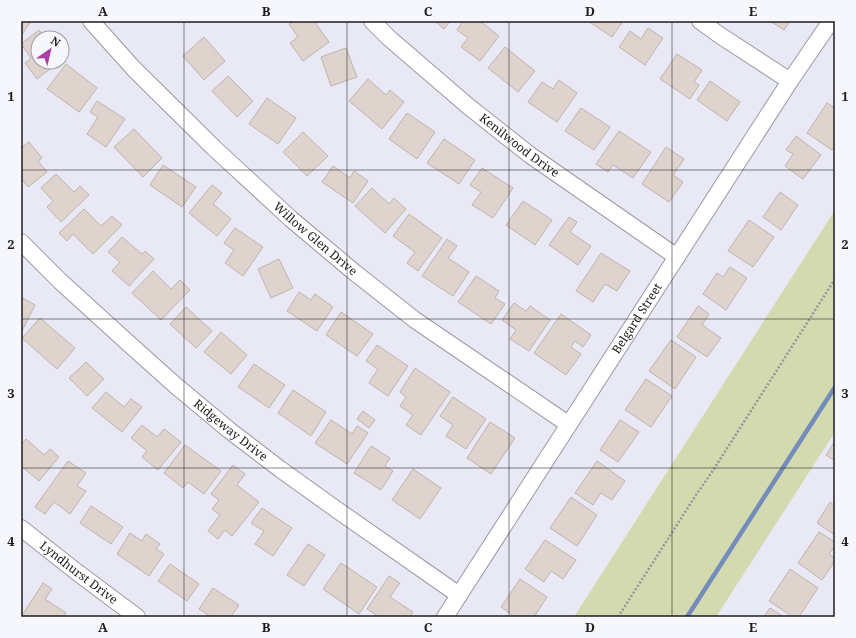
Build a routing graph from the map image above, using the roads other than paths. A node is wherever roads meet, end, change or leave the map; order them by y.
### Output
1 (90, 21) edge
2 (372, 21) edge
3 (700, 21) edge
4 (831, 21) edge
5 (790, 81) junction
6 (21, 242) edge
7 (677, 257) junction
8 (568, 424) junction
9 (21, 528) edge
10 (459, 595) junction
11 (138, 617) edge
12 (445, 617) edge

1 - 8 street, Willow Glen Drive
2 - 7 street, Kenilwood Drive
3 - 5 street
4 - 5 street, Belgard Street
5 - 7 street, Belgard Street
6 - 10 street, Ridgeway Drive
7 - 8 street, Belgard Street
8 - 10 street, Belgard Street
9 - 11 street, Lyndhurst Drive
10 - 12 street, Belgard Street

